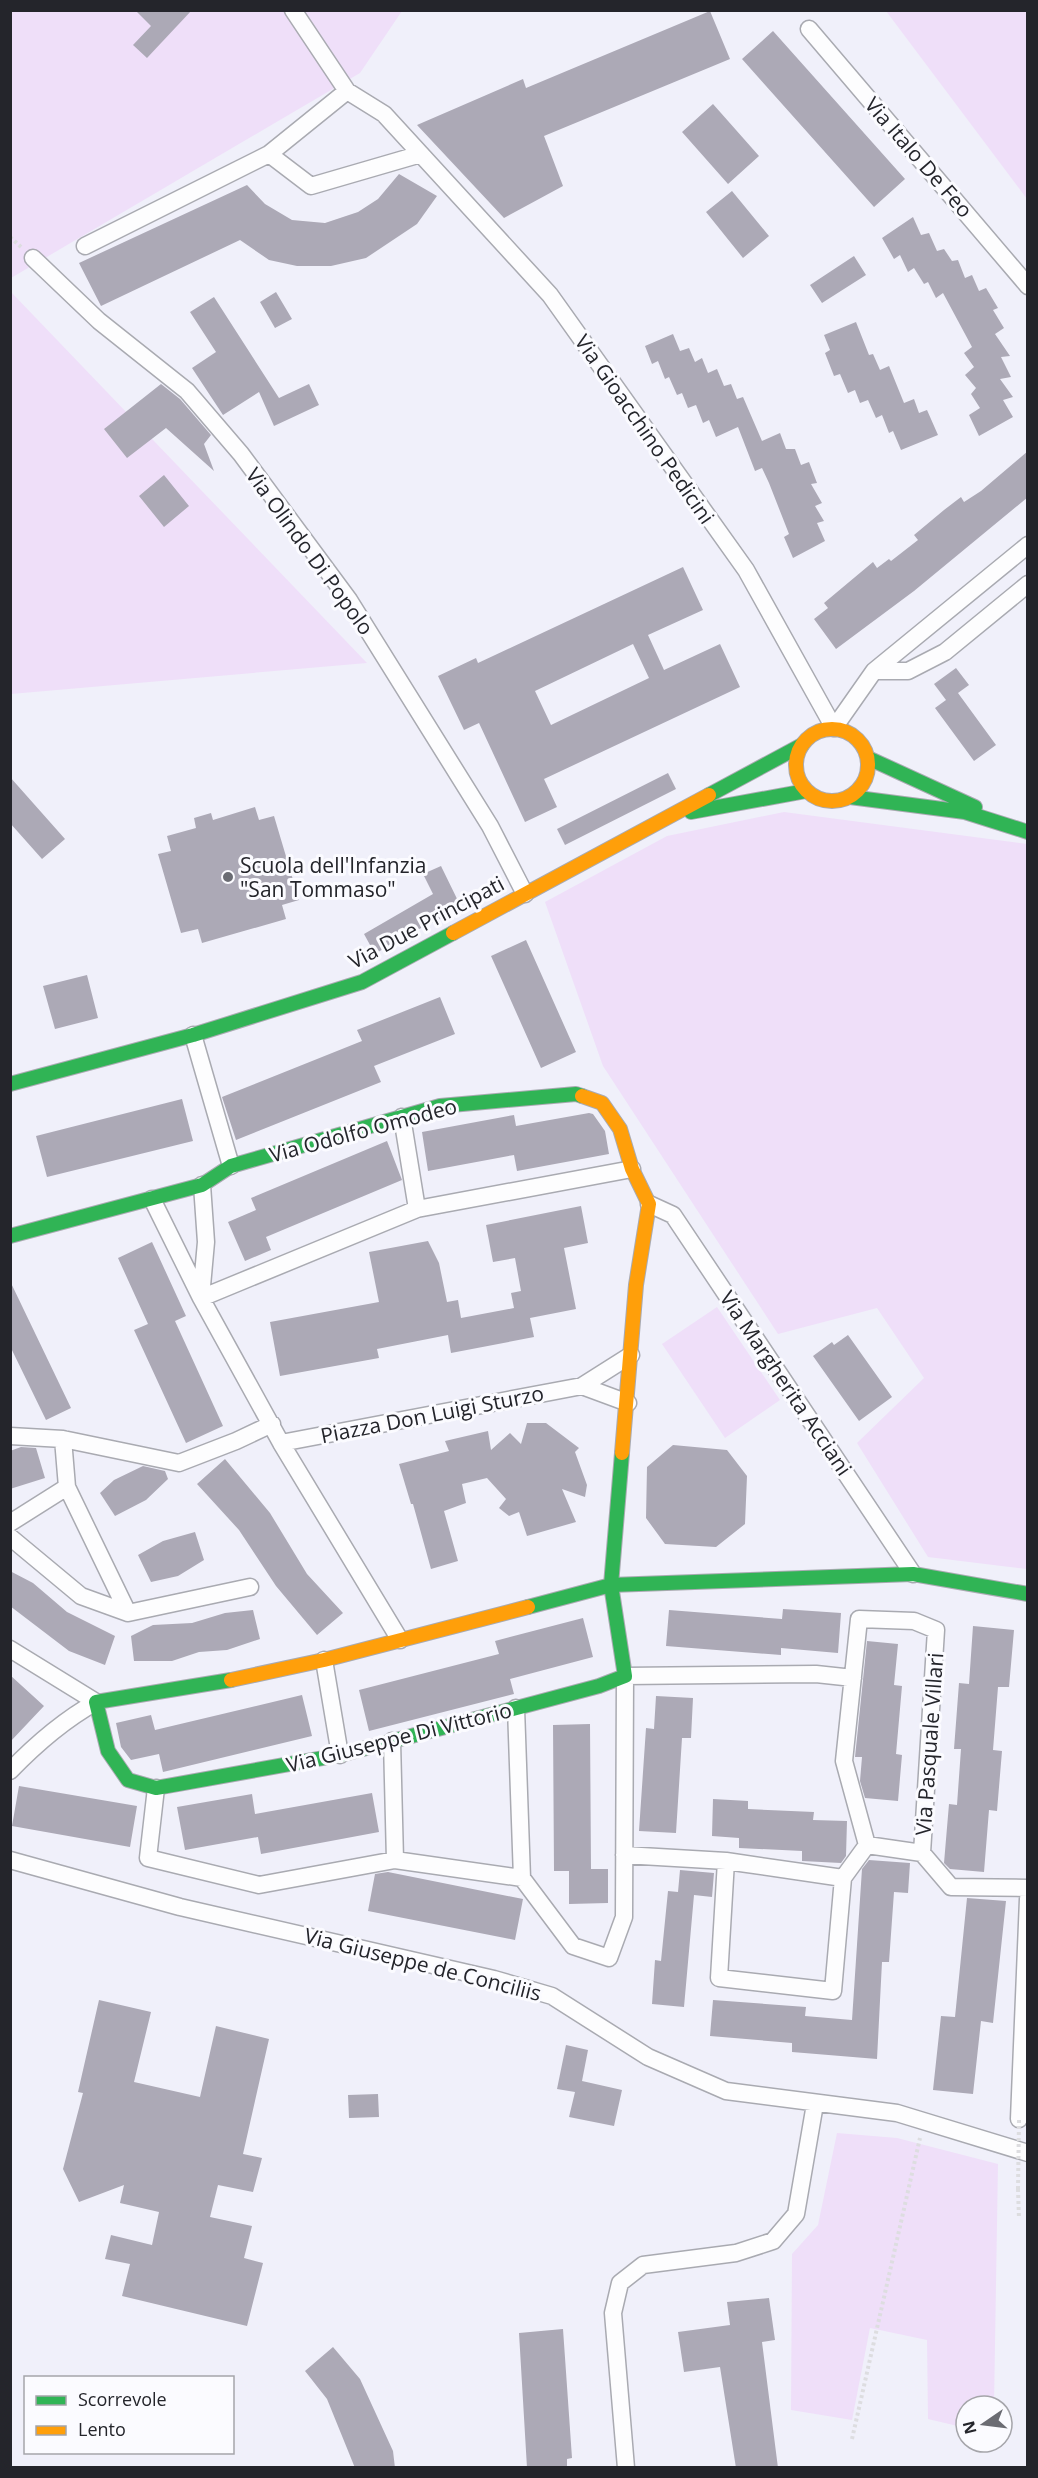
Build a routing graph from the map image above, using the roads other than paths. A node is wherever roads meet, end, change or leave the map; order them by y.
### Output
1 (294, 10) edge
2 (809, 29) dead end
3 (347, 91) junction
4 (269, 154) junction
5 (421, 154) junction
6 (85, 246) dead end
7 (33, 258) dead end
8 (1028, 286) edge
9 (1028, 545) edge
10 (1028, 584) edge
11 (874, 671) junction
12 (834, 728) junction
13 (802, 745) junction
14 (868, 758) junction
15 (806, 791) junction
16 (850, 797) junction
17 (668, 816) junction
18 (1006, 822) junction
19 (1028, 832) edge
20 (525, 894) junction
21 (193, 1035) junction
22 (10, 1084) edge
23 (402, 1117) junction
24 (231, 1166) junction
25 (632, 1169) junction
26 (202, 1185) junction
27 (152, 1199) junction
28 (650, 1204) junction
29 (417, 1209) junction
30 (10, 1236) edge
31 (201, 1298) junction
32 (631, 1355) junction
33 (582, 1386) junction
34 (628, 1403) junction
35 (272, 1424) junction
36 (10, 1436) edge
37 (63, 1439) junction
38 (281, 1443) junction
39 (67, 1486) junction
40 (10, 1523) edge
41 (10, 1537) edge
42 (914, 1574) junction
43 (611, 1585) junction
44 (250, 1587) dead end
45 (1028, 1594) edge
46 (128, 1612) junction
47 (400, 1640) junction
48 (10, 1649) edge
49 (324, 1660) junction
50 (625, 1676) junction
51 (853, 1678) junction
52 (96, 1702) junction
53 (516, 1708) junction
54 (392, 1741) junction
55 (340, 1755) junction
56 (10, 1771) edge
57 (156, 1788) junction
58 (867, 1845) junction
59 (922, 1853) junction
60 (624, 1855) junction
61 (10, 1860) edge
62 (395, 1860) junction
63 (726, 1861) junction
64 (522, 1878) junction
65 (843, 1878) junction
66 (1028, 1888) edge
67 (1028, 1899) edge
68 (1025, 2039) edge
69 (814, 2104) junction
70 (1019, 2118) road end
71 (1028, 2154) edge
72 (626, 2468) edge

1 - 3 street, Via Gioacchino Pedicini
2 - 8 street, Via Italo De Feo
3 - 4 street
3 - 5 street, Via Gioacchino Pedicini
4 - 5 street
4 - 6 street
5 - 12 street, Via Gioacchino Pedicini
7 - 20 street, Via Olindo Di Popolo
9 - 11 street
10 - 11 street
11 - 12 street
12 - 13 street
12 - 14 street
13 - 15 street
13 - 17 street, Via Due Principati
14 - 16 street
14 - 18 street
15 - 16 street
15 - 17 street
16 - 18 street
17 - 20 street, Via Due Principati
18 - 19 street
20 - 21 street, Via Due Principati
21 - 22 street, Via Due Principati
21 - 24 street
23 - 24 street, Via Odolfo Omodeo
23 - 25 street, Via Odolfo Omodeo
23 - 29 street
24 - 26 street, Via Odolfo Omodeo
25 - 28 street
25 - 29 street
26 - 27 street, Via Odolfo Omodeo
26 - 31 street
27 - 30 street, Via Odolfo Omodeo
27 - 31 street
28 - 32 street
28 - 42 street, Via Margherita Acciani
29 - 31 street
31 - 35 street
32 - 33 street, Piazza Don Luigi Sturzo
32 - 34 street
33 - 34 street
33 - 38 street, Piazza Don Luigi Sturzo
34 - 43 street
35 - 37 street
35 - 38 street
36 - 37 street
37 - 39 street
38 - 47 street
39 - 40 street
39 - 46 street
41 - 46 street
42 - 43 street
42 - 45 street
43 - 47 street
43 - 50 street
44 - 46 street
47 - 49 street
48 - 52 street
49 - 52 street
49 - 55 street
50 - 51 street
50 - 53 street, Via Giuseppe Di Vittorio
50 - 60 street
51 - 58 street
51 - 59 street, Via Pasquale Villari
52 - 56 street
52 - 57 street, Via Giuseppe Di Vittorio
53 - 54 street, Via Giuseppe Di Vittorio
53 - 64 street
54 - 55 street, Via Giuseppe Di Vittorio
54 - 62 street
55 - 57 street, Via Giuseppe Di Vittorio
57 - 62 street
58 - 59 street, Via Pasquale Villari
58 - 65 street
59 - 66 street, Via Pasquale Villari
60 - 63 street
60 - 64 street
61 - 69 street, Via Giuseppe de Conciliis
62 - 64 street
63 - 65 street
63 - 65 street
67 - 68 street
68 - 70 street
69 - 71 street, Via Giuseppe de Conciliis
69 - 72 street

